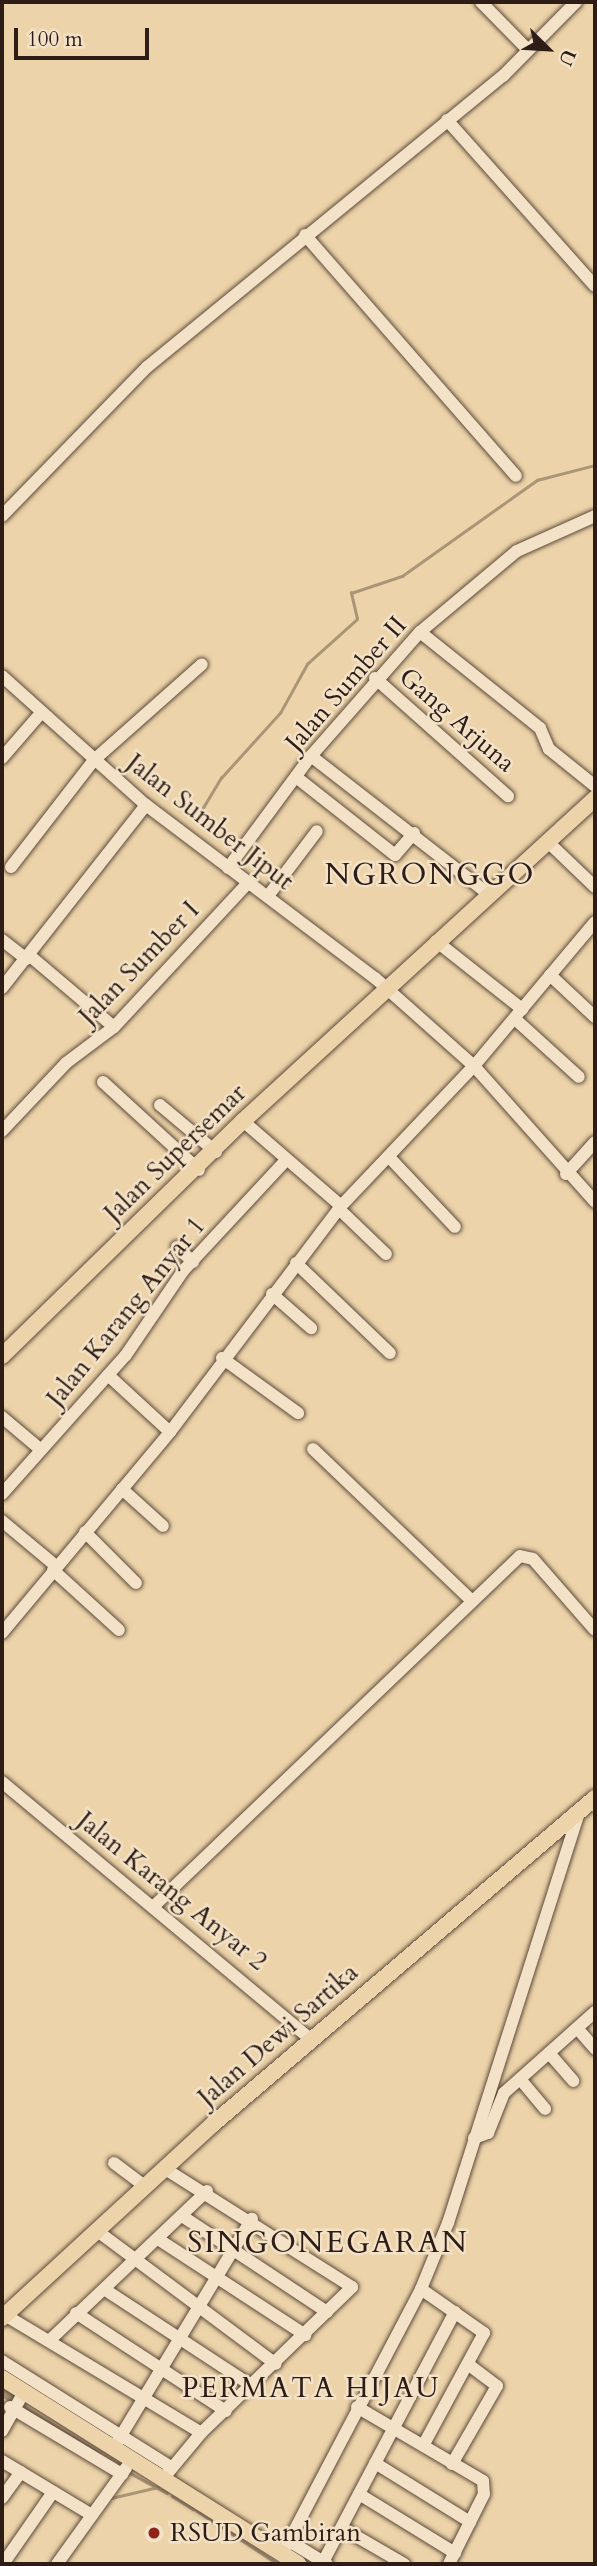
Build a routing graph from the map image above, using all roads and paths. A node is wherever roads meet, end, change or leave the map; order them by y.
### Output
1 (481, 2) edge
2 (576, 2) edge
3 (528, 50) junction
4 (447, 120) junction
5 (305, 235) junction
6 (595, 286) edge
7 (516, 476) dead end
8 (2, 516) edge
9 (595, 516) edge
10 (420, 632) junction
11 (202, 664) dead end
12 (2, 676) edge
13 (375, 678) junction
14 (41, 713) junction
15 (312, 756) junction
16 (2, 758) edge
17 (94, 760) junction
18 (296, 777) junction
19 (595, 786) edge
20 (509, 796) dead end
21 (595, 798) edge
22 (146, 805) junction
23 (317, 831) dead end
24 (414, 833) junction
25 (547, 841) junction
26 (11, 867) dead end
27 (228, 868) junction
28 (248, 883) junction
29 (595, 887) edge
30 (488, 894) junction
31 (268, 896) junction
32 (595, 922) edge
33 (2, 940) edge
34 (436, 941) junction
35 (27, 957) junction
36 (550, 975) junction
37 (2, 988) edge
38 (387, 989) junction
39 (518, 1014) junction
40 (595, 1017) edge
41 (114, 1027) junction
42 (474, 1066) junction
43 (579, 1077) dead end
44 (103, 1082) dead end
45 (160, 1105) dead end
46 (243, 1121) junction
47 (2, 1131) edge
48 (595, 1142) edge
49 (216, 1152) junction
50 (389, 1157) junction
51 (286, 1160) junction
52 (199, 1170) junction
53 (566, 1174) junction
54 (595, 1202) edge
55 (340, 1207) junction
56 (455, 1227) dead end
57 (177, 1247) dead end
58 (386, 1254) dead end
59 (193, 1262) junction
60 (296, 1263) junction
61 (272, 1294) junction
62 (311, 1328) dead end
63 (390, 1353) dead end
64 (2, 1355) edge
65 (222, 1358) junction
66 (108, 1375) junction
67 (298, 1413) dead end
68 (2, 1417) edge
69 (170, 1432) junction
70 (313, 1449) dead end
71 (41, 1450) junction
72 (122, 1489) junction
73 (2, 1494) edge
74 (2, 1521) edge
75 (163, 1526) dead end
76 (85, 1532) junction
77 (55, 1568) junction
78 (136, 1583) dead end
79 (472, 1601) junction
80 (120, 1630) dead end
81 (595, 1630) edge
82 (2, 1633) edge
83 (2, 1782) edge
84 (595, 1798) edge
85 (578, 1816) junction
86 (154, 1906) junction
87 (595, 2012) edge
88 (577, 2028) junction
89 (310, 2039) junction
90 (595, 2049) edge
91 (549, 2053) junction
92 (520, 2079) junction
93 (573, 2081) dead end
94 (545, 2109) dead end
95 (474, 2138) junction
96 (114, 2164) dead end
97 (164, 2168) junction
98 (144, 2186) junction
99 (207, 2192) junction
100 (182, 2216) junction
101 (252, 2219) junction
102 (96, 2230) junction
103 (158, 2239) junction
104 (236, 2248) junction
105 (133, 2263) junction
106 (218, 2277) junction
107 (421, 2288) junction
108 (104, 2289) junction
109 (199, 2308) junction
110 (327, 2312) junction
111 (455, 2312) junction
112 (76, 2313) junction
113 (4, 2316) edge
114 (304, 2335) junction
115 (181, 2336) junction
116 (51, 2339) junction
117 (2, 2361) edge
118 (276, 2364) junction
119 (468, 2364) junction
120 (162, 2366) junction
121 (2, 2378) edge
122 (252, 2386) junction
123 (142, 2396) junction
124 (16, 2403) junction
125 (357, 2407) junction
126 (68, 2412) junction
127 (226, 2412) junction
128 (2, 2419) edge
129 (393, 2428) junction
130 (2, 2431) edge
131 (201, 2433) junction
132 (112, 2439) junction
133 (423, 2446) junction
134 (2, 2461) edge
135 (375, 2463) junction
136 (452, 2464) junction
137 (127, 2467) junction
138 (20, 2472) junction
139 (167, 2473) junction
140 (53, 2492) junction
141 (359, 2494) junction
142 (2, 2498) edge
143 (92, 2515) junction
144 (470, 2522) junction
145 (342, 2528) junction
146 (286, 2547) junction
147 (452, 2559) edge
148 (3, 2564) edge
149 (57, 2564) edge
150 (299, 2564) edge
151 (324, 2564) edge
152 (404, 2564) edge

1 - 3 street
2 - 3 street
3 - 4 street
4 - 5 street
4 - 6 street
5 - 7 street
5 - 8 street
9 - 10 street, Jalan Sumber II
10 - 13 street, Jalan Sumber II
10 - 19 street
11 - 17 street
12 - 14 street, Jalan Sumber Jiput
13 - 15 street, Jalan Sumber II
13 - 20 street, Gang Arjuna
14 - 16 street
14 - 17 street, Jalan Sumber Jiput
15 - 18 street, Jalan Sumber II
15 - 24 street
17 - 22 street, Jalan Sumber Jiput
17 - 26 street
18 - 24 street
18 - 27 street, Jalan Sumber II
21 - 25 main road, Jalan Supersemar
22 - 27 street, Jalan Sumber Jiput
22 - 35 street
23 - 31 street
24 - 30 street
25 - 29 street
25 - 30 main road, Jalan Supersemar
27 - 28 street, Jalan Sumber Jiput
28 - 31 street, Jalan Sumber Jiput
28 - 41 street, Jalan Sumber I
30 - 34 main road, Jalan Supersemar
31 - 38 street, Jalan Sumber Jiput
32 - 36 street
33 - 35 street
34 - 38 main road, Jalan Supersemar
34 - 39 street
35 - 37 street
35 - 41 street
36 - 39 street
36 - 40 street
38 - 42 street, Jalan Sumber Jiput
38 - 46 main road, Jalan Supersemar
39 - 42 street
39 - 43 street
41 - 47 street, Jalan Sumber I
42 - 50 street
42 - 53 street, Jalan Sumber Jiput
44 - 52 street
45 - 49 street
46 - 49 main road, Jalan Supersemar
46 - 51 street
48 - 53 street
49 - 52 main road, Jalan Supersemar
50 - 55 street
50 - 56 street
51 - 55 street
51 - 59 street, Jalan Karang Anyar 1
52 - 64 main road, Jalan Supersemar
53 - 54 street, Jalan Sumber Jiput
55 - 58 street
55 - 60 street
57 - 59 street
59 - 66 street, Jalan Karang Anyar 1
60 - 61 street
60 - 63 street
61 - 62 street
61 - 65 street
65 - 67 street
65 - 69 street
66 - 69 street
66 - 71 street, Jalan Karang Anyar 1
68 - 71 street
69 - 72 street
70 - 79 street
71 - 73 street, Jalan Karang Anyar 1
72 - 75 street
72 - 76 street
74 - 77 street
76 - 77 street
76 - 78 street
77 - 80 street
77 - 82 street
79 - 81 street
79 - 86 street
83 - 86 street, Jalan Karang Anyar 2
84 - 85 main road, Jalan Dewi Sartika
85 - 89 main road, Jalan Dewi Sartika
85 - 95 street
86 - 89 street, Jalan Karang Anyar 2
87 - 88 street
88 - 90 street
88 - 91 street
89 - 97 main road, Jalan Dewi Sartika
91 - 92 street
91 - 93 street
92 - 94 street
92 - 95 street
95 - 107 street
96 - 98 street
97 - 98 main road, Jalan Dewi Sartika
97 - 99 street
98 - 102 main road, Jalan Dewi Sartika
99 - 100 street
99 - 101 street
100 - 103 street
100 - 104 street
101 - 104 street
101 - 110 street
102 - 105 street
102 - 113 main road, Jalan Dewi Sartika
103 - 105 street
103 - 106 street
104 - 106 street
104 - 110 street
105 - 108 street
105 - 109 street
106 - 109 street
106 - 114 street
107 - 111 street
107 - 125 street
108 - 112 street
108 - 115 street
109 - 115 street
109 - 118 street
110 - 114 street
111 - 119 street
111 - 129 street
112 - 116 street
112 - 120 street
113 - 116 street
114 - 118 street
115 - 120 street
115 - 122 street
116 - 123 street
117 - 126 street
118 - 122 street
119 - 133 street
119 - 136 street
120 - 123 street
120 - 127 street
121 - 124 main road
122 - 127 street
123 - 131 street
123 - 132 street
124 - 126 main road
124 - 128 street
124 - 130 street
124 - 137 street
125 - 129 street
125 - 146 street
126 - 132 main road
127 - 131 street
129 - 133 street
129 - 135 street
131 - 139 street
132 - 137 main road
132 - 139 street
133 - 136 street
134 - 138 street
135 - 141 street
135 - 144 street
136 - 144 street
137 - 139 main road
137 - 143 street
138 - 140 street
138 - 142 street
139 - 146 main road
140 - 143 street
140 - 148 street
141 - 145 street
141 - 147 street
143 - 149 street
144 - 147 street
145 - 151 street
145 - 152 street
146 - 150 main road
146 - 151 street

